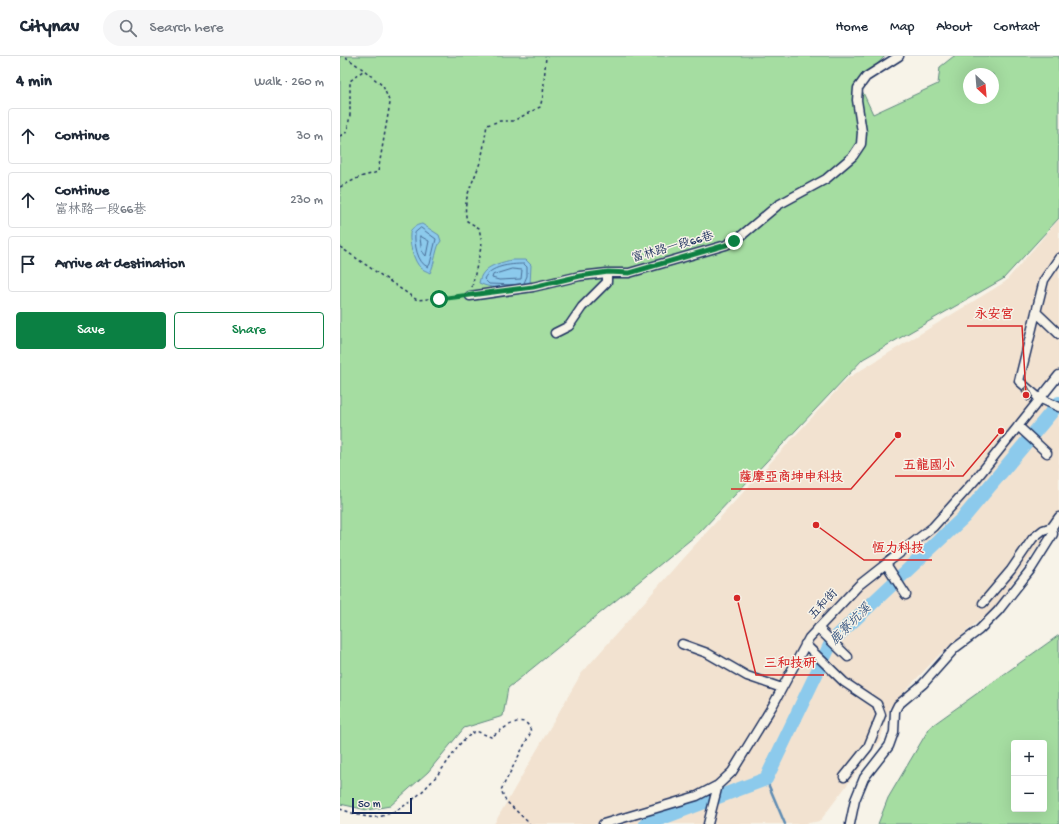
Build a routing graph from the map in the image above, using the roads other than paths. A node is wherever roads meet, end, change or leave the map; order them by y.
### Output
1 (899, 56) edge
2 (1059, 258) edge
3 (608, 272) junction
4 (470, 296) road end
5 (1036, 312) junction
6 (555, 333) dead end
7 (1059, 334) edge
8 (1059, 375) edge
9 (1039, 398) junction
10 (1059, 407) edge
11 (1018, 426) junction
12 (1047, 453) dead end
13 (1059, 517) edge
14 (1052, 527) junction
15 (886, 564) junction
16 (906, 595) dead end
17 (983, 602) dead end
18 (818, 628) junction
19 (682, 644) dead end
20 (806, 644) junction
21 (848, 657) dead end
22 (782, 688) junction
23 (844, 777) dead end
24 (718, 785) junction
25 (603, 824) edge
26 (708, 824) edge
27 (850, 824) edge

1 - 3 street, 富林路一段66巷
2 - 5 street
3 - 4 street, 富林路一段66巷
3 - 6 street
5 - 7 street
5 - 9 street
8 - 9 street, 五和街
9 - 10 street
9 - 11 street, 五和街
11 - 12 street
11 - 15 street, 五和街
13 - 14 street
14 - 17 street
14 - 27 street
15 - 16 street
15 - 18 street, 五和街
18 - 20 street, 五和街
18 - 21 street
19 - 22 street
20 - 22 street, 五和街
20 - 23 street
22 - 24 street, 五和街
24 - 25 street, 五和街
24 - 26 street

